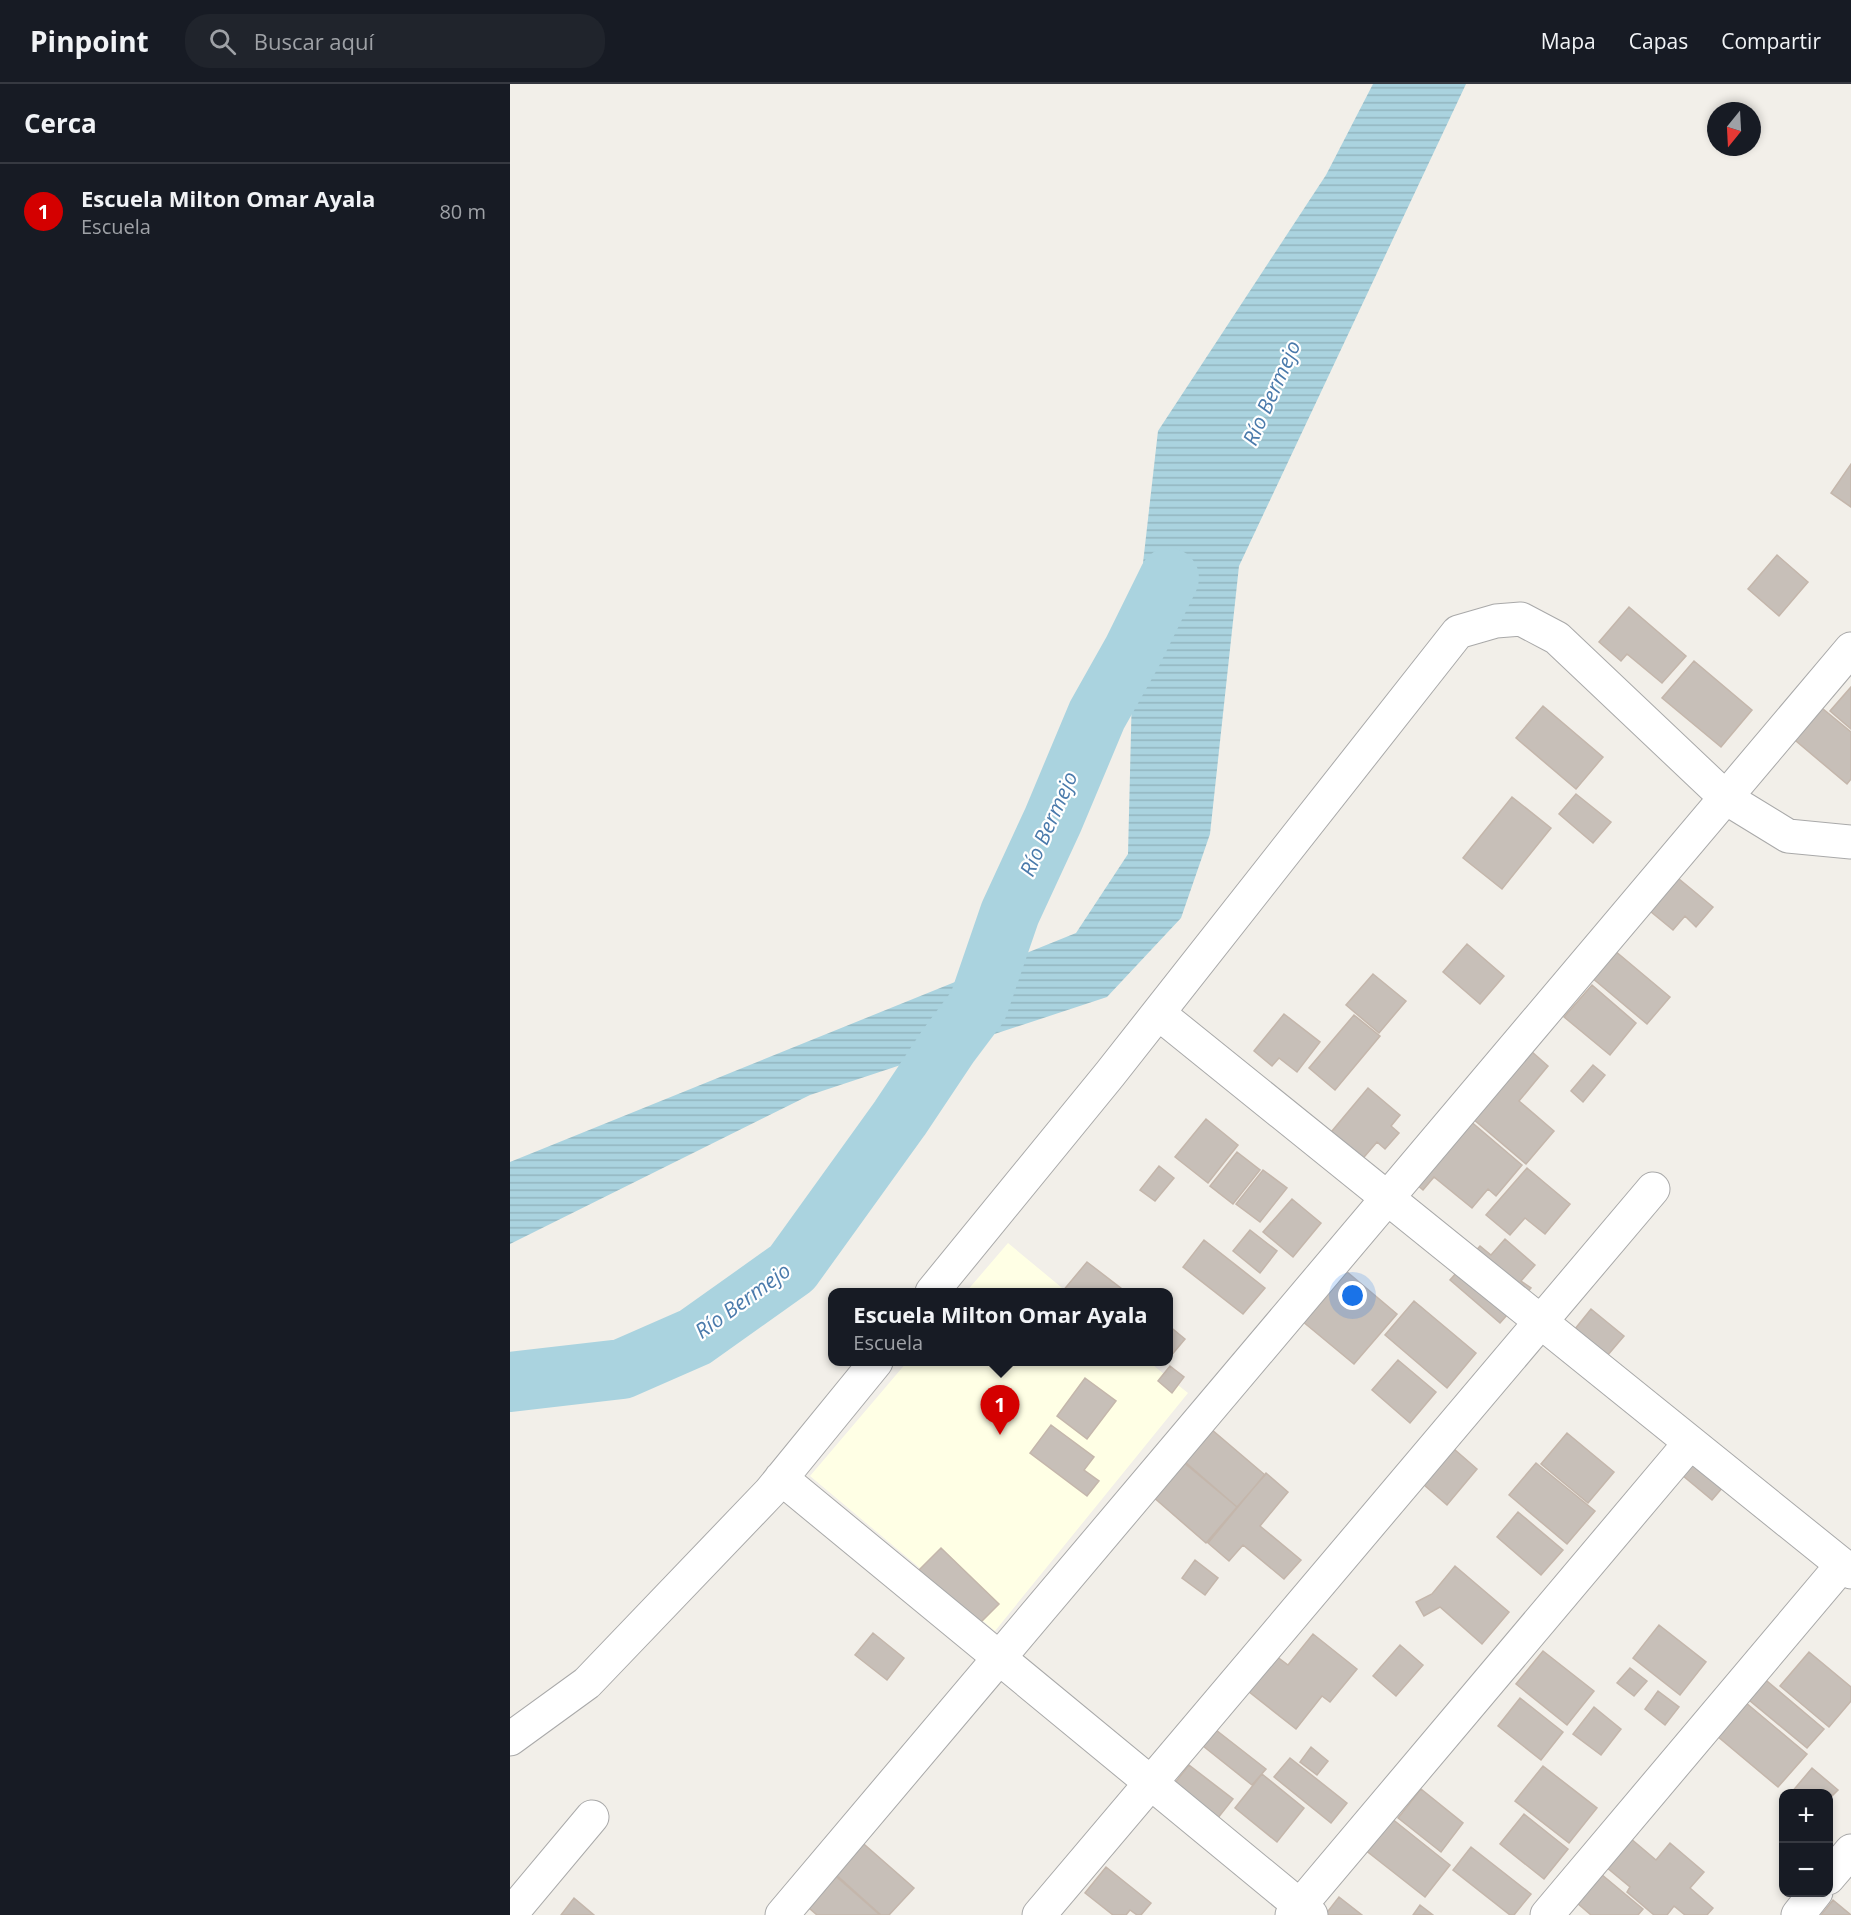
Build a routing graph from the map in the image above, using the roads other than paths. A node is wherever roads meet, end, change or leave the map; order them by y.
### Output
1 (1851, 649) edge
2 (1726, 798) junction
3 (1851, 842) edge
4 (1158, 1013) junction
5 (1653, 1189) dead end
6 (936, 1288) edge
7 (873, 1366) edge
8 (1690, 1443) junction
9 (781, 1478) junction
10 (1846, 1568) edge
11 (999, 1658) junction
12 (510, 1739) edge
13 (1151, 1783) junction
14 (592, 1817) dead end
15 (1851, 1851) edge
16 (1833, 1872) edge
17 (1813, 1897) edge
18 (1301, 1912) edge
19 (510, 1915) edge
20 (782, 1915) edge
21 (1040, 1915) edge
22 (1547, 1915) edge
23 (1798, 1915) edge

1 - 2 street
2 - 3 street
2 - 4 street
2 - 11 street
4 - 6 street
4 - 8 street
5 - 13 street
7 - 9 street
8 - 10 street
8 - 18 street
9 - 11 street
9 - 12 street
10 - 22 street
11 - 13 street
11 - 20 street
13 - 18 street
13 - 21 street
14 - 19 street
15 - 16 street
17 - 23 street

